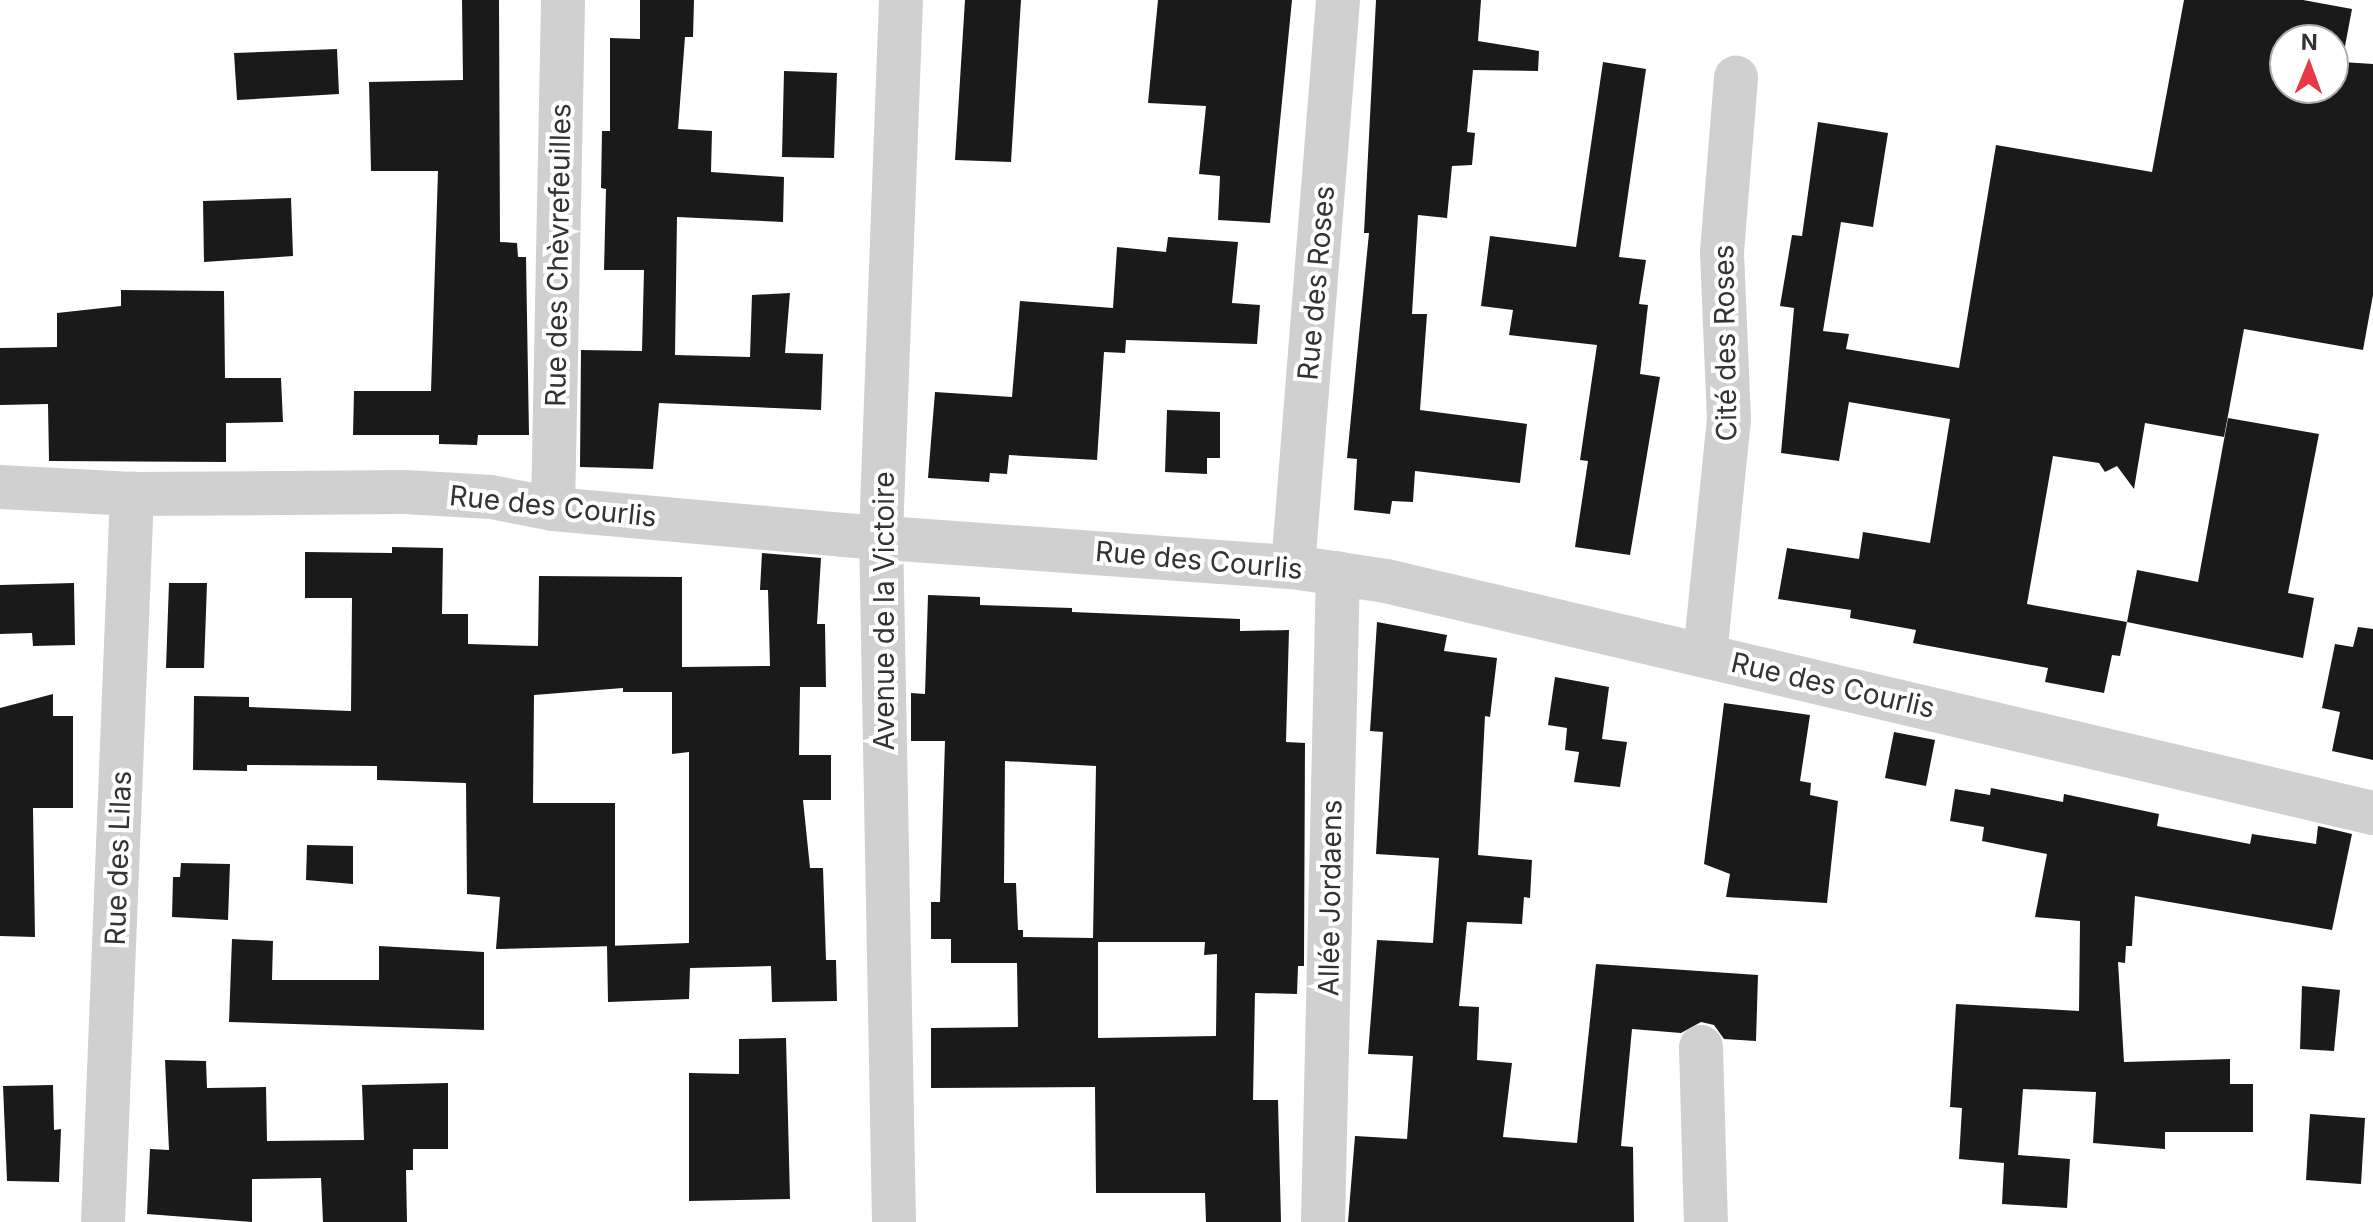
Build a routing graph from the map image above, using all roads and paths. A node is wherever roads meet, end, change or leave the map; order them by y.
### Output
1 (563, 0) edge
2 (901, 0) edge
3 (1338, 0) edge
4 (1736, 78) dead end
5 (0, 487) edge
6 (132, 494) junction
7 (553, 509) junction
8 (881, 535) junction
9 (1293, 567) junction
10 (1338, 573) junction
11 (1705, 655) junction
12 (2373, 813) edge
13 (1701, 1047) dead end
14 (103, 1222) edge
15 (894, 1222) edge
16 (1323, 1222) edge
17 (1706, 1222) edge

1 - 7 street, Rue des Chèvrefeuilles
2 - 8 street, Avenue de la Victoire
3 - 9 street, Rue des Roses
4 - 11 street, Cité des Roses
5 - 6 street, Rue des Courlis
6 - 7 street, Rue des Courlis
6 - 14 street, Rue des Lilas
7 - 8 street, Rue des Courlis
8 - 9 street, Rue des Courlis
8 - 15 street, Avenue de la Victoire
9 - 10 street, Rue des Courlis
10 - 11 street, Rue des Courlis
10 - 16 street, Allée Jordaens
11 - 12 street, Rue des Courlis
13 - 17 street

